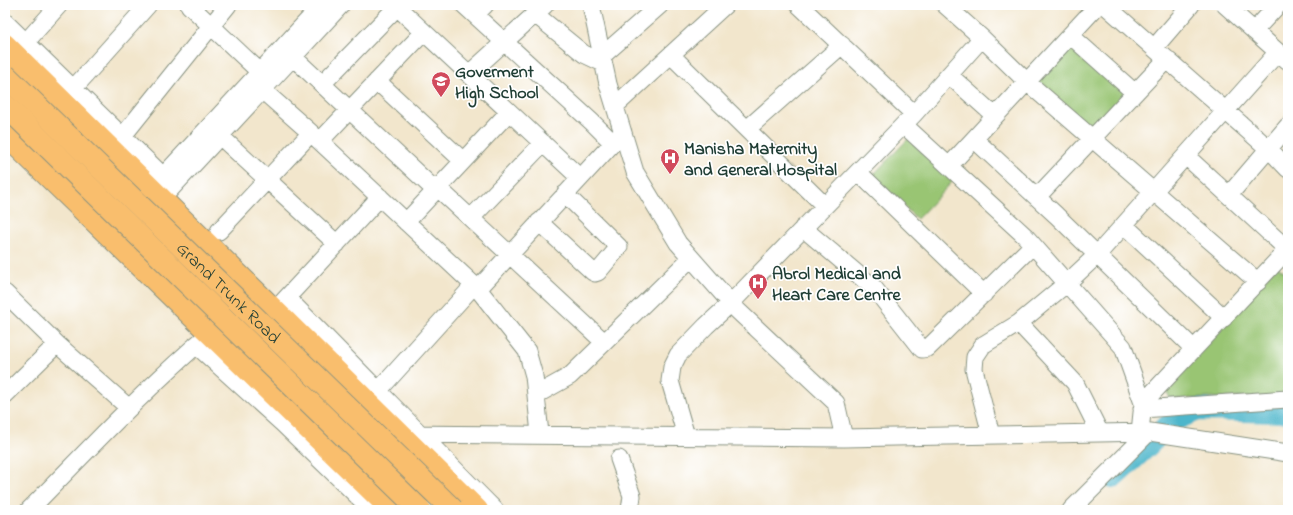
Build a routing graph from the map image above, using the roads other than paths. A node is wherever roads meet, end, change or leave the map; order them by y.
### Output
1 (59, 5) edge
2 (148, 5) edge
3 (189, 5) edge
4 (228, 5) edge
5 (322, 5) edge
6 (341, 5) edge
7 (591, 5) edge
8 (660, 5) edge
9 (725, 5) edge
10 (799, 5) edge
11 (945, 5) edge
12 (1098, 5) edge
13 (1105, 5) edge
14 (1191, 5) edge
15 (1225, 5) edge
16 (1278, 5) edge
17 (396, 6) edge
18 (475, 8) edge
19 (540, 10) edge
20 (5, 22) edge
21 (212, 27) junction
22 (1254, 31) junction
23 (424, 32) junction
24 (1070, 35) junction
25 (982, 38) junction
26 (504, 42) junction
27 (15, 43) edge
28 (842, 45) junction
29 (1154, 48) junction
30 (671, 55) junction
31 (293, 57) junction
32 (1285, 57) edge
33 (602, 59) junction
34 (1166, 59) junction
35 (469, 74) junction
36 (5, 75) edge
37 (948, 75) junction
38 (258, 81) junction
39 (377, 81) junction
40 (1027, 82) junction
41 (322, 84) junction
42 (73, 89) junction
43 (1134, 93) junction
44 (5, 105) edge
45 (615, 106) junction
46 (349, 110) junction
47 (1226, 111) junction
48 (509, 112) junction
49 (995, 116) junction
50 (909, 119) junction
51 (1288, 126) edge
52 (747, 129) junction
53 (5, 134) edge
54 (220, 136) junction
55 (122, 137) junction
56 (315, 137) junction
57 (618, 137) junction
58 (1092, 138) junction
59 (974, 139) junction
60 (543, 143) junction
61 (1269, 149) junction
62 (1186, 156) junction
63 (463, 161) junction
64 (949, 166) junction
65 (1288, 169) edge
66 (858, 172) junction
67 (580, 178) junction
68 (267, 180) junction
69 (159, 188) junction
70 (437, 189) junction
71 (1154, 192) junction
72 (565, 194) junction
73 (1229, 195) junction
74 (1037, 197) junction
75 (380, 198) junction
76 (825, 206) junction
77 (471, 218) junction
78 (406, 222) junction
79 (539, 222) junction
80 (1124, 225) junction
81 (803, 228) junction
82 (219, 231) dead end
83 (113, 240) junction
84 (337, 244) junction
85 (1033, 245) junction
86 (1288, 250) edge
87 (509, 254) junction
88 (1097, 255) junction
89 (691, 258) junction
90 (1258, 282) junction
91 (1066, 284) junction
92 (476, 287) junction
93 (5, 293) edge
94 (984, 294) junction
95 (731, 303) junction
96 (281, 304) junction
97 (1224, 318) junction
98 (1018, 323) junction
99 (202, 339) junction
100 (604, 342) junction
101 (57, 344) junction
102 (1194, 349) junction
103 (379, 390) junction
104 (5, 395) edge
105 (536, 395) junction
106 (1288, 399) edge
107 (1143, 406) junction
108 (129, 408) junction
109 (1146, 432) junction
110 (1100, 433) junction
111 (540, 434) junction
112 (991, 434) junction
113 (411, 435) junction
114 (686, 436) junction
115 (844, 438) junction
116 (1288, 453) edge
117 (619, 459) dead end
118 (355, 475) junction
119 (375, 507) edge
120 (29, 510) edge
121 (420, 510) edge
122 (453, 510) edge
123 (477, 510) edge
124 (495, 510) edge
125 (630, 510) edge
126 (1071, 510) edge

1 - 27 street
2 - 42 street
3 - 21 street
4 - 21 street
5 - 38 street
6 - 31 street
7 - 33 street
8 - 33 street
9 - 30 street
10 - 28 street
11 - 25 street
12 - 24 street
13 - 29 street
14 - 29 street
15 - 22 street
16 - 22 street
17 - 23 street
17 - 41 street
18 - 26 street
19 - 26 street
19 - 33 street
20 - 27 street
21 - 38 street
21 - 55 street
22 - 32 street
23 - 35 street
23 - 39 street
24 - 40 street
24 - 43 street
25 - 37 street
25 - 40 street
26 - 35 street
26 - 57 street
27 - 42 street
27 - 69 highway
28 - 50 street
28 - 52 street
29 - 34 street
30 - 45 street
30 - 52 street
31 - 38 street
31 - 41 street
32 - 47 street
33 - 45 street
34 - 43 street
34 - 47 street
35 - 48 street
36 - 122 highway, Grand Trunk Road, bridge
37 - 49 street
37 - 50 street
38 - 54 street
38 - 56 street
38 - 69 street
39 - 46 street
39 - 63 street
40 - 49 street
40 - 58 street
41 - 46 street
42 - 55 street
43 - 58 street
44 - 121 highway, Grand Trunk Road, bridge
45 - 57 street
46 - 56 street
46 - 70 street
47 - 61 street
47 - 62 street
48 - 60 street
48 - 63 street
49 - 59 street
50 - 64 street
50 - 66 street
51 - 61 street
52 - 76 street
53 - 83 highway
54 - 68 street
54 - 69 street
55 - 69 street
56 - 68 street
56 - 75 street
57 - 67 street
57 - 89 street
58 - 71 street
58 - 74 street
59 - 64 street
59 - 74 street
60 - 67 street
60 - 77 street
61 - 65 street
61 - 73 street
62 - 71 street
62 - 73 street
63 - 70 street
64 - 85 street
66 - 76 street
66 - 94 street
67 - 72 street
68 - 82 street
68 - 84 street
69 - 83 street
69 - 96 highway
70 - 77 street
70 - 78 street
71 - 80 street
71 - 90 street
72 - 79 street
72 - 79 street
73 - 86 street
74 - 88 street
75 - 78 street
75 - 84 street
76 - 81 street
77 - 87 street
78 - 92 street
79 - 87 street
80 - 88 street
80 - 97 street
81 - 94 street
81 - 95 street
83 - 99 highway
84 - 96 street
85 - 91 street
85 - 94 street
86 - 90 street
87 - 92 street
87 - 100 street
88 - 91 street
88 - 102 street
89 - 95 street
89 - 100 street
90 - 97 street
91 - 98 street
91 - 107 street
92 - 103 street
92 - 105 street
93 - 101 street
95 - 114 street
95 - 115 street
96 - 103 street
96 - 113 highway
97 - 102 street
98 - 110 street
98 - 112 street
99 - 108 street
99 - 118 highway
99 - 119 street
100 - 105 street
101 - 104 street
101 - 108 street
102 - 107 street
103 - 113 street
105 - 111 street
106 - 107 street
107 - 109 street
108 - 120 street
109 - 110 street
109 - 116 street
109 - 126 street
110 - 112 street
111 - 113 street
111 - 114 street
112 - 115 street
113 - 118 street
113 - 123 highway
113 - 124 street
114 - 115 street
117 - 125 street
118 - 119 highway

